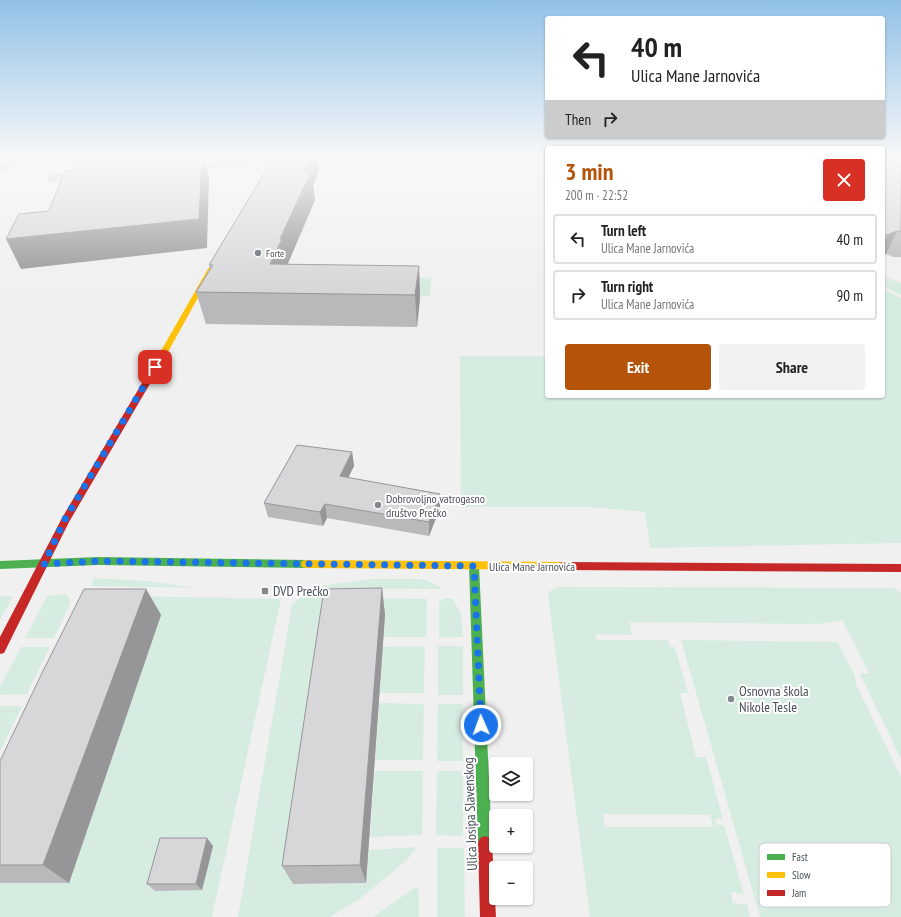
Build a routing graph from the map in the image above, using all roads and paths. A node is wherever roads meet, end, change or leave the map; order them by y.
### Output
1 (215, 261) edge
2 (0, 564) edge
3 (44, 564) junction
4 (474, 566) junction
5 (901, 568) edge
6 (0, 649) edge
7 (488, 917) edge

1 - 3 street
2 - 3 street, Ulica Mane Jarnovića
3 - 4 street, Ulica Mane Jarnovića
3 - 6 street
4 - 5 street, Ulica Mane Jarnovića
4 - 7 street, Ulica Josipa Slavenskog

